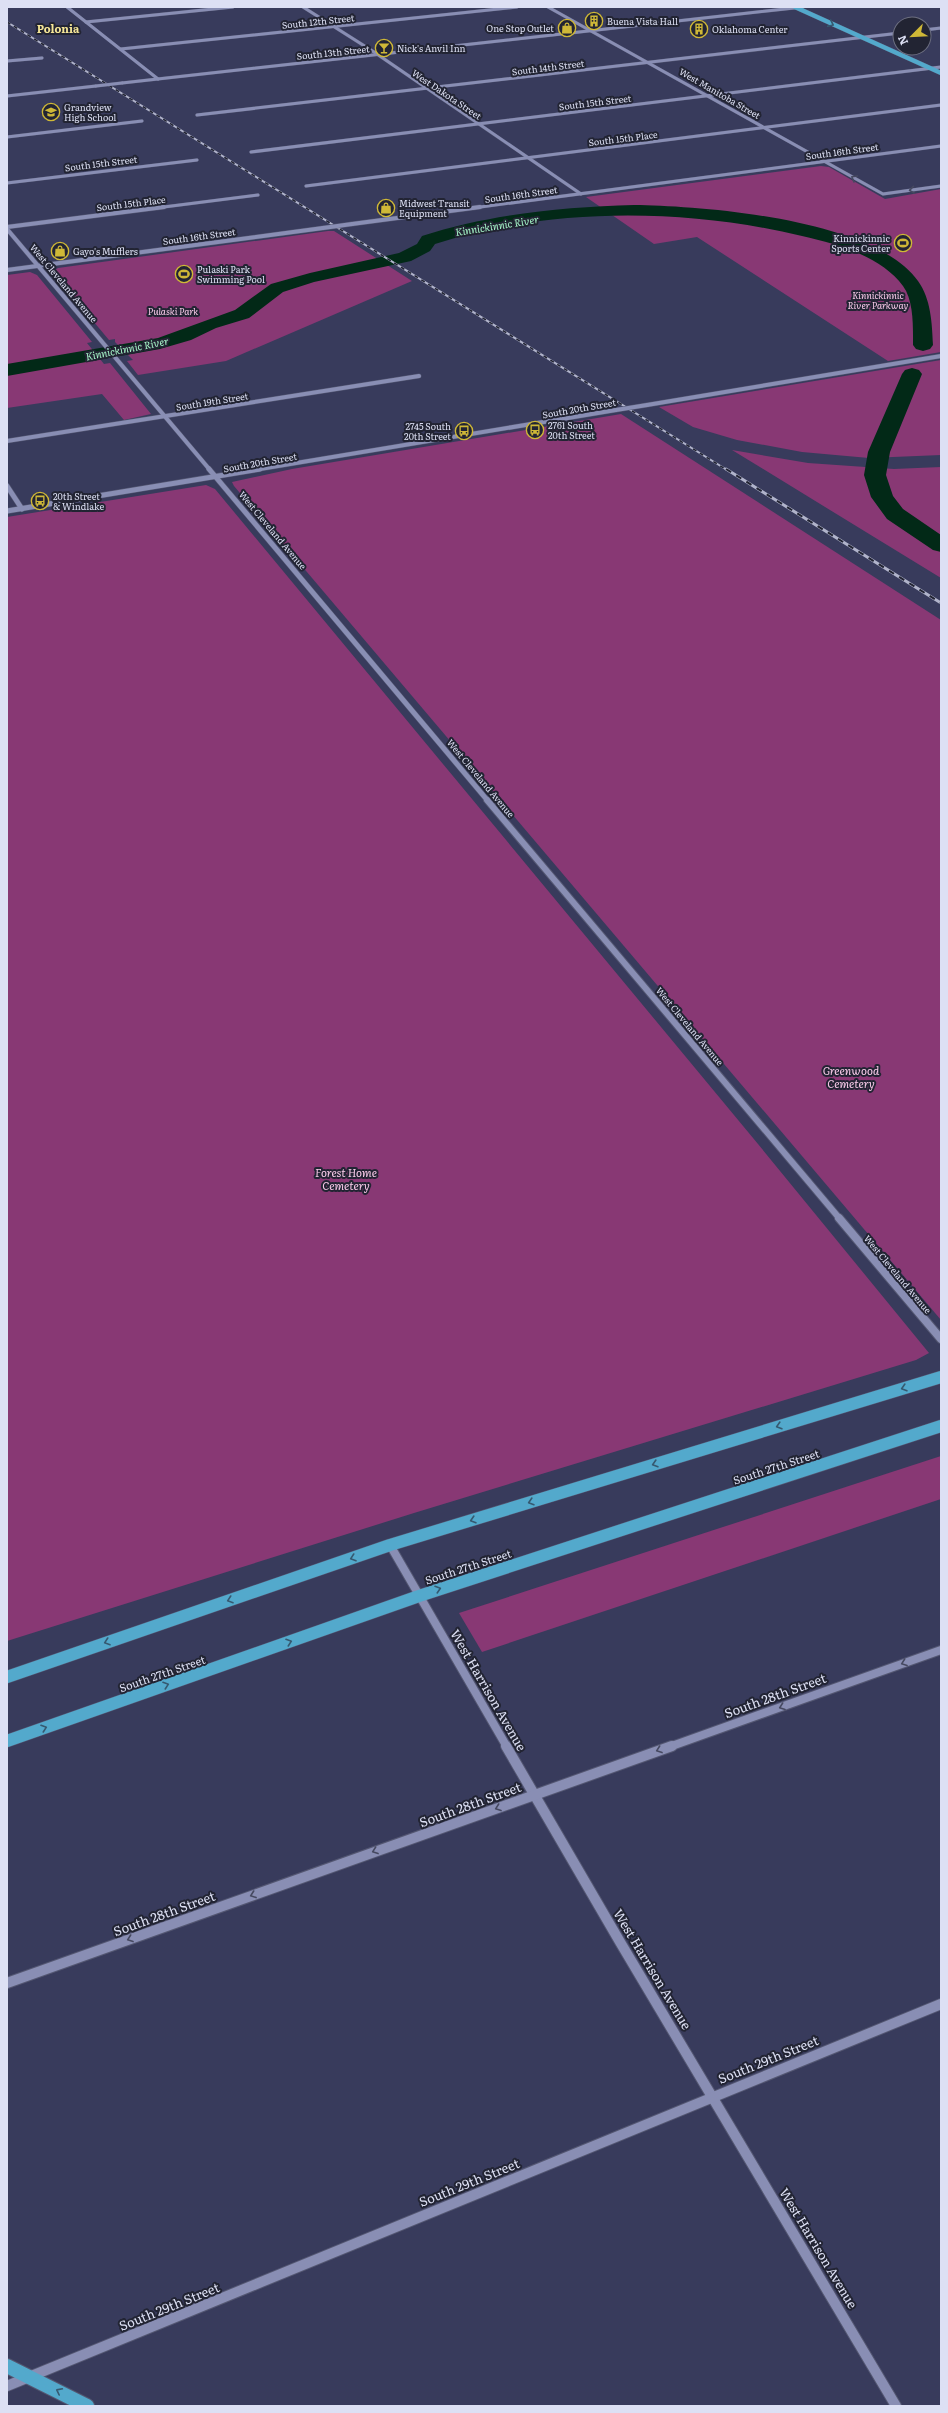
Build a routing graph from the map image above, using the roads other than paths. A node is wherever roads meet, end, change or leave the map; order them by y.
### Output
1 (67, 7) edge
2 (233, 7) edge
3 (303, 7) edge
4 (517, 7) edge
5 (548, 7) edge
6 (796, 7) edge
7 (803, 7) edge
8 (809, 7) edge
9 (86, 22) junction
10 (334, 26) junction
11 (592, 31) junction
12 (892, 34) edge
13 (865, 37) junction
14 (121, 49) junction
15 (377, 54) junction
16 (42, 58) dead end
17 (7, 61) edge
18 (649, 62) junction
19 (941, 67) edge
20 (931, 68) junction
21 (941, 73) edge
22 (158, 79) junction
23 (426, 88) junction
24 (7, 96) edge
25 (708, 96) junction
26 (941, 105) edge
27 (197, 115) dead end
28 (142, 121) dead end
29 (479, 124) junction
30 (766, 128) junction
31 (7, 137) edge
32 (941, 146) edge
33 (251, 152) dead end
34 (528, 158) junction
35 (198, 160) dead end
36 (825, 161) junction
37 (7, 183) edge
38 (306, 186) dead end
39 (941, 186) edge
40 (581, 194) junction
41 (258, 195) dead end
42 (7, 228) edge
43 (37, 266) junction
44 (7, 270) edge
45 (941, 356) edge
46 (419, 376) dead end
47 (165, 416) junction
48 (7, 441) edge
49 (216, 477) junction
50 (7, 486) edge
51 (22, 509) junction
52 (7, 511) edge
53 (941, 1339) edge
54 (941, 1377) edge
55 (941, 1426) edge
56 (390, 1545) junction
57 (418, 1596) junction
58 (941, 1650) edge
59 (7, 1677) edge
60 (7, 1741) edge
61 (534, 1795) junction
62 (7, 1983) edge
63 (941, 2004) edge
64 (714, 2096) junction
65 (7, 2366) edge
66 (30, 2377) junction
67 (7, 2386) edge
68 (87, 2406) edge
69 (896, 2406) edge

1 - 9 street
2 - 9 street
3 - 10 street, West Dakota Street
4 - 10 street, South 12th Street
5 - 11 street, West Manitoba Street
6 - 7 street, South 13th Street
6 - 11 street, South 13th Street
6 -> 13 main road
8 - 13 main road
9 - 14 street
10 - 14 street, South 12th Street
10 - 15 street, West Dakota Street
11 - 15 street, South 13th Street
11 - 18 street, West Manitoba Street
12 - 13 street, South 14th Street
13 - 18 street, South 14th Street
13 - 20 main road
14 - 22 street
15 - 22 street, South 13th Street
15 - 23 street, West Dakota Street
16 - 17 street
18 - 23 street, South 14th Street
18 - 25 street, West Manitoba Street
19 - 20 street, South 15th Street
20 - 21 main road
20 - 25 street, South 15th Street
22 - 24 street, South 13th Street, bridge
23 - 27 street, South 14th Street
23 - 29 street, West Dakota Street
25 - 29 street, South 15th Street
25 - 30 street, West Manitoba Street
26 - 30 street, South 15th Place
28 - 31 street
29 - 33 street, South 15th Street
29 - 34 street, West Dakota Street
30 - 34 street, South 15th Place
30 - 36 street, West Manitoba Street
32 - 36 street, South 16th Street
34 - 38 street, South 15th Place
34 - 40 street, West Dakota Street
35 - 37 street, South 15th Street
39 -> 36 street, West Manitoba Street
36 - 40 street, South 16th Street
40 - 43 street, South 16th Street, bridge
41 - 42 street, South 15th Place
42 - 43 street, West Cleveland Avenue
43 - 44 street, South 16th Street
43 - 47 street, West Cleveland Avenue
45 - 49 street, South 20th Street, bridge
46 - 47 street, South 19th Street
47 - 48 street, South 19th Street
47 - 49 street, West Cleveland Avenue
49 - 51 street, South 20th Street
49 - 53 street, West Cleveland Avenue
50 - 51 street
51 - 52 street, South 20th Street
54 -> 56 main road
57 -> 55 main road, South 27th Street
56 - 57 street, West Harrison Avenue
56 -> 59 main road
60 -> 57 main road, South 27th Street
57 - 61 street, West Harrison Avenue
58 -> 61 street, South 28th Street
61 -> 62 street, South 28th Street
61 - 64 street, West Harrison Avenue
63 - 64 street, South 29th Street
64 - 66 street, South 29th Street
64 - 69 street, West Harrison Avenue
65 - 66 main road
66 - 67 street, South 29th Street
68 -> 66 main road

